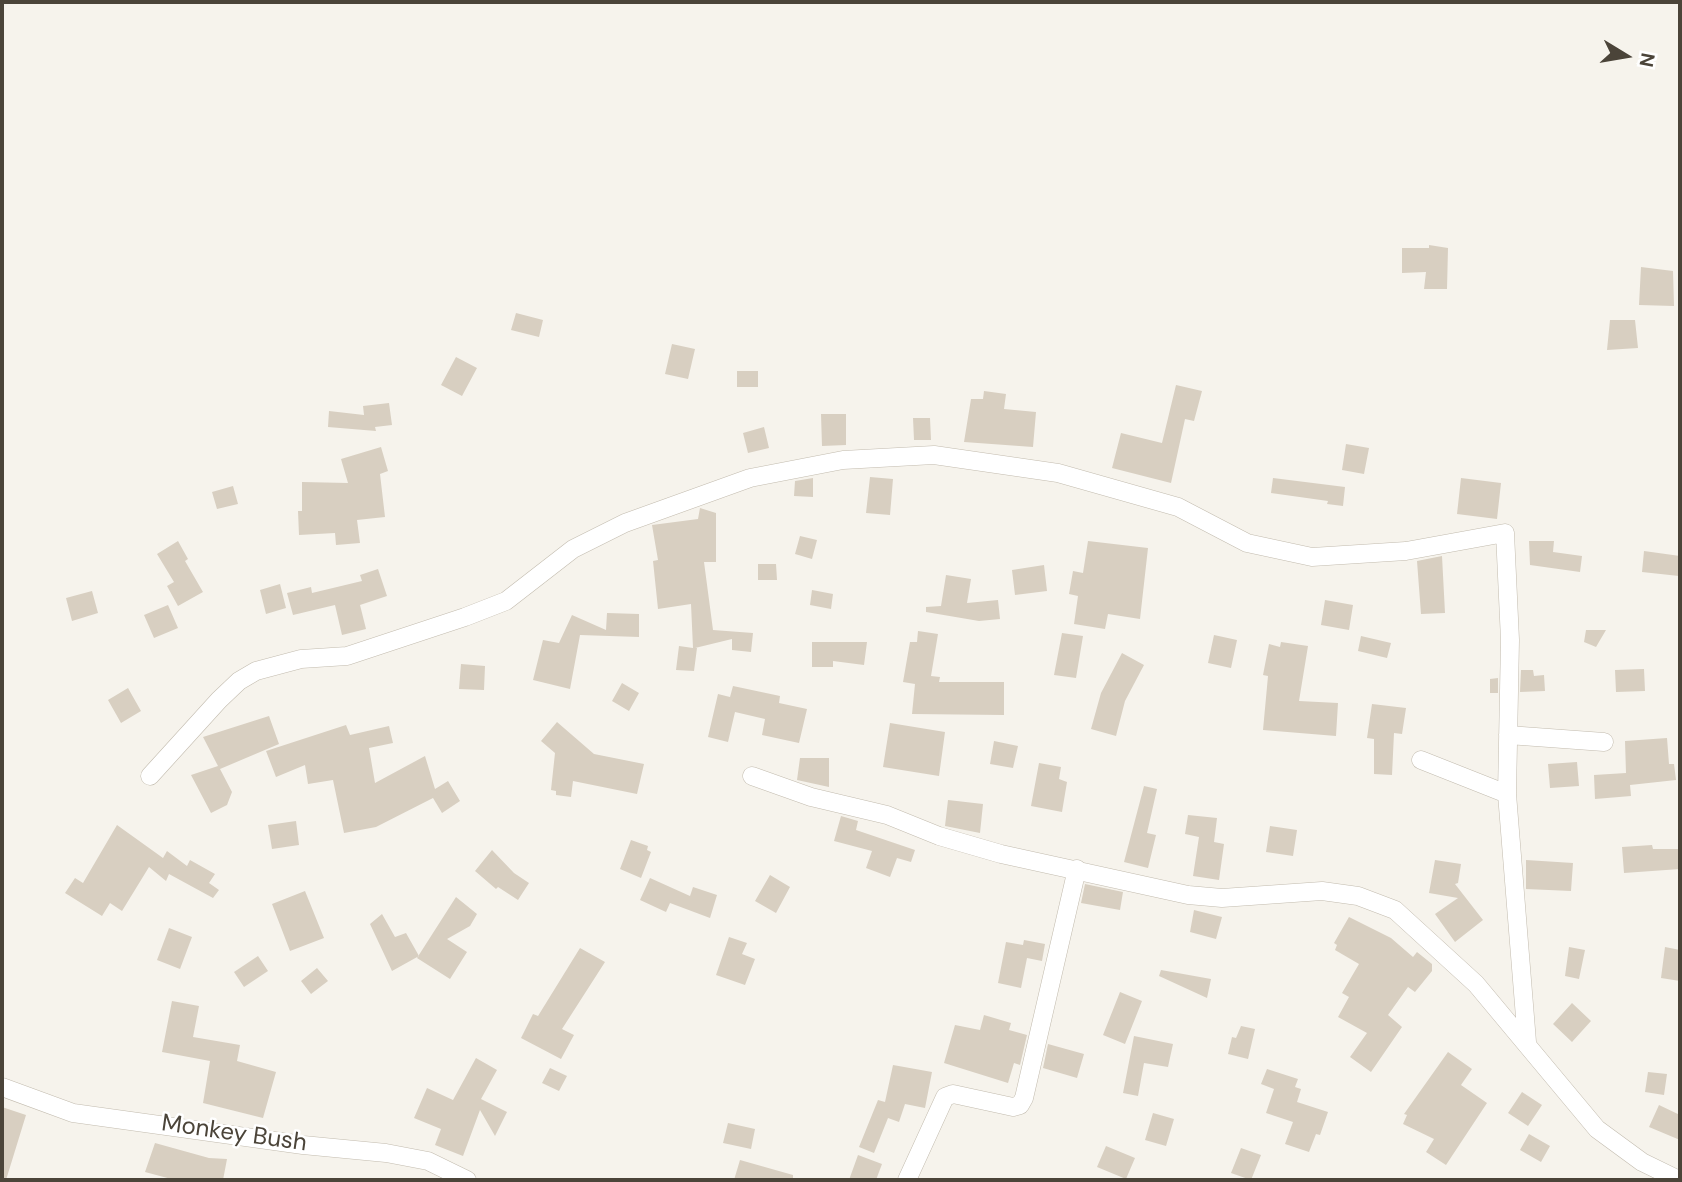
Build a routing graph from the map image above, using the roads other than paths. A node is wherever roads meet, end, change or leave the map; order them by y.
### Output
1 (1508, 735) junction
2 (1604, 742) dead end
3 (1421, 760) dead end
4 (150, 776) dead end
5 (752, 776) dead end
6 (1507, 794) junction
7 (1077, 869) junction
8 (1527, 1042) junction
9 (2, 1087) edge
10 (467, 1180) edge
11 (907, 1180) edge
12 (1679, 1180) edge

1 - 2 street
1 - 4 street
1 - 6 street
3 - 6 street
5 - 7 street
6 - 8 street
7 - 8 street
7 - 11 street
8 - 12 street
9 - 10 street, Monkey Bush

